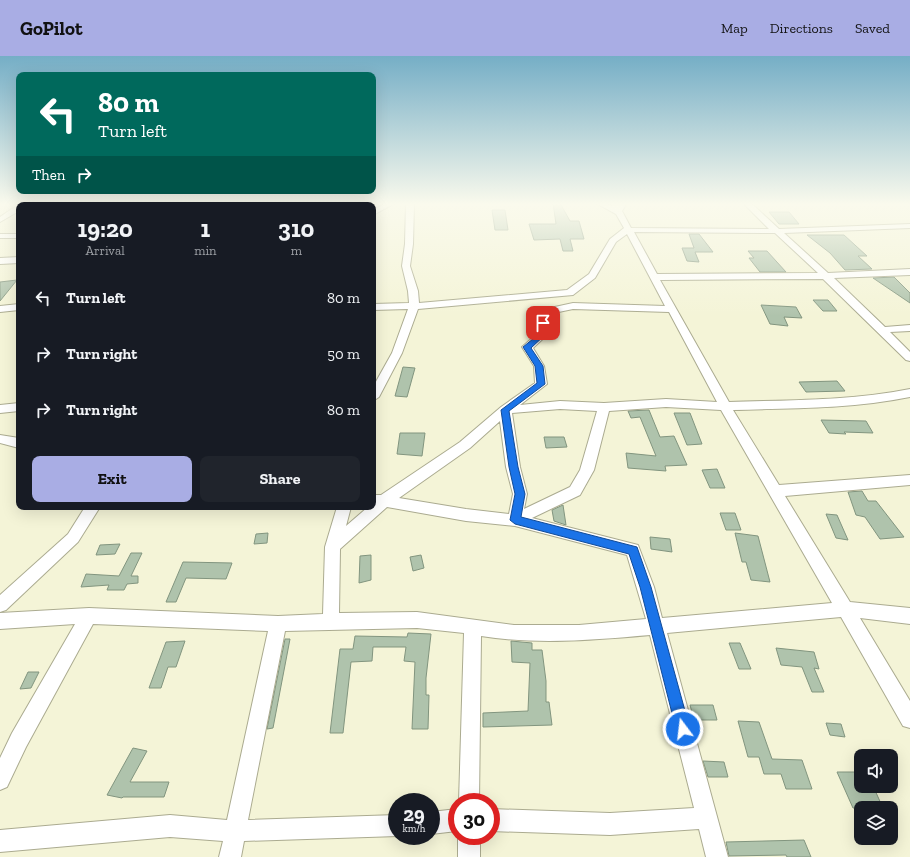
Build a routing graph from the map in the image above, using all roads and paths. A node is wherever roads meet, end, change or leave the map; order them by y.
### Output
1 (409, 240) edge
2 (614, 240) edge
3 (633, 240) edge
4 (641, 240) edge
5 (787, 240) edge
6 (637, 247) junction
7 (16, 260) edge
8 (0, 261) edge
9 (910, 272) edge
10 (827, 276) junction
11 (653, 277) junction
12 (570, 293) junction
13 (376, 306) edge
14 (414, 306) junction
15 (573, 306) junction
16 (16, 307) edge
17 (0, 309) edge
18 (673, 309) junction
19 (910, 328) edge
20 (882, 330) junction
21 (910, 358) edge
22 (376, 392) edge
23 (910, 393) edge
24 (604, 406) junction
25 (725, 406) junction
26 (16, 407) edge
27 (0, 409) edge
28 (505, 410) junction
29 (0, 439) edge
30 (16, 442) edge
31 (910, 480) edge
32 (776, 491) junction
33 (379, 501) edge
34 (91, 510) edge
35 (343, 510) edge
36 (370, 510) edge
37 (515, 520) junction
38 (333, 547) junction
39 (0, 605) edge
40 (845, 609) junction
41 (90, 616) junction
42 (910, 616) edge
43 (0, 621) edge
44 (330, 621) junction
45 (278, 624) junction
46 (655, 625) junction
47 (473, 627) junction
48 (910, 719) edge
49 (0, 780) edge
50 (469, 793) edge
51 (707, 818) junction
52 (500, 820) edge
53 (388, 826) edge
54 (236, 831) junction
55 (0, 841) edge
56 (469, 845) edge
57 (230, 857) edge
58 (469, 857) edge
59 (717, 857) edge

1 - 14 street
2 - 12 street
3 - 6 street
4 - 6 street
5 - 10 street
6 - 11 street
7 - 8 street
9 - 10 street
10 - 11 street
10 - 20 street
11 - 18 street
12 - 14 street
12 - 15 street
13 - 14 street
14 - 22 street
15 - 18 street
15 - 28 street
16 - 17 street
18 - 25 street
19 - 20 street
20 - 21 street
23 - 25 street
24 - 25 street
24 - 28 street
24 - 37 street
25 - 32 street
26 - 27 street
28 - 33 street
28 - 37 street
29 - 30 street
31 - 32 street
32 - 40 street
33 - 37 street
34 - 39 street
35 - 38 street
36 - 38 street
37 - 46 street
38 - 44 street
40 - 42 street
40 - 46 street
40 - 48 street
41 - 43 street
41 - 45 street
41 - 49 street
44 - 45 street
44 - 47 street
45 - 54 street
46 - 47 street
46 - 51 street
47 - 50 street
51 - 52 street
51 - 59 street
53 - 54 street
54 - 55 street
54 - 57 street
56 - 58 street

